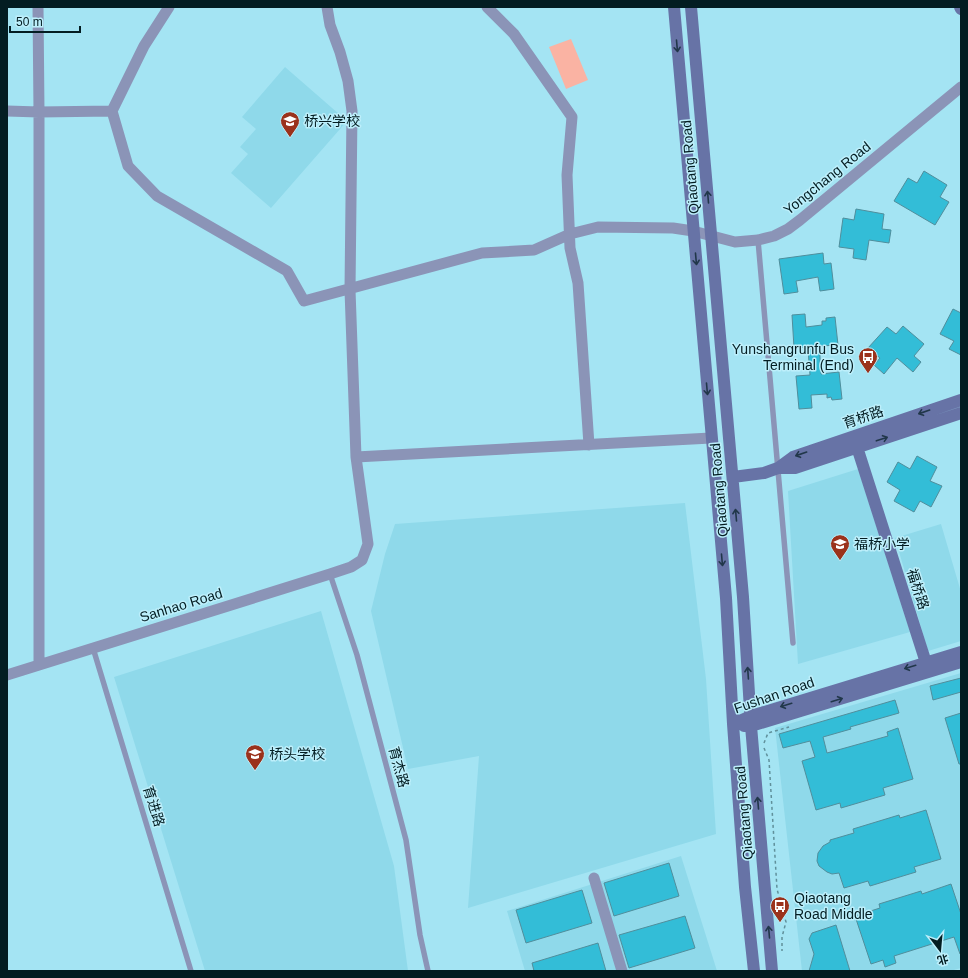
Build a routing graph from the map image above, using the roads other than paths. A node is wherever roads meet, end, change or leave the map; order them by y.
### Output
1 (38, 7) edge
2 (169, 7) edge
3 (327, 7) edge
4 (487, 7) edge
5 (674, 7) edge
6 (691, 7) edge
7 (961, 87) edge
8 (7, 111) edge
9 (112, 111) junction
10 (39, 112) junction
11 (693, 231) junction
12 (570, 234) junction
13 (711, 236) junction
14 (758, 240) junction
15 (350, 290) junction
16 (961, 400) edge
17 (961, 413) edge
18 (711, 438) junction
19 (589, 445) junction
20 (858, 447) junction
21 (356, 457) junction
22 (778, 468) junction
23 (732, 477) junction
24 (330, 574) junction
25 (792, 643) dead end
26 (93, 648) junction
27 (961, 652) edge
28 (961, 662) edge
29 (39, 664) junction
30 (927, 667) junction
31 (7, 675) edge
32 (751, 721) junction
33 (732, 724) junction
34 (594, 878) dead end
35 (191, 971) edge
36 (428, 971) edge
37 (622, 971) edge
38 (754, 971) edge
39 (772, 971) edge

1 - 10 street
2 - 9 street
3 - 15 street
4 - 12 street
5 -> 11 street, Qiaotang Road
13 -> 6 street, Qiaotang Road
7 - 14 street, Yongchang Road
8 - 10 street
9 - 10 street
9 - 15 street, Yongchang Road
10 - 29 street
11 - 12 street, Yongchang Road
11 - 13 street, Yongchang Road
11 -> 18 street, Qiaotang Road
12 - 15 street, Yongchang Road
12 - 19 street
13 - 14 street, Yongchang Road
13 - 23 street, Qiaotang Road
14 - 22 lane
15 - 21 street
16 -> 22 street, 育桥路
20 -> 17 street, 育桥路
18 - 19 street
18 -> 33 street, Qiaotang Road
19 - 21 street
20 - 22 street, 育桥路
20 - 30 street, 福桥路
21 - 24 street, Sanhao Road
22 - 23 street, 育桥路
22 - 25 lane
32 -> 23 street, Qiaotang Road
24 - 26 street, Sanhao Road
24 - 36 lane, 育杰路
26 - 29 street, Sanhao Road
26 - 35 lane, 育进路
27 - 30 street, Fushan Road
28 - 30 street, Fushan Road
29 - 31 street, Sanhao Road
30 - 32 street, Fushan Road
32 - 33 street, Fushan Road
39 -> 32 street, Qiaotang Road
33 - 38 street, Qiaotang Road
34 - 37 street

